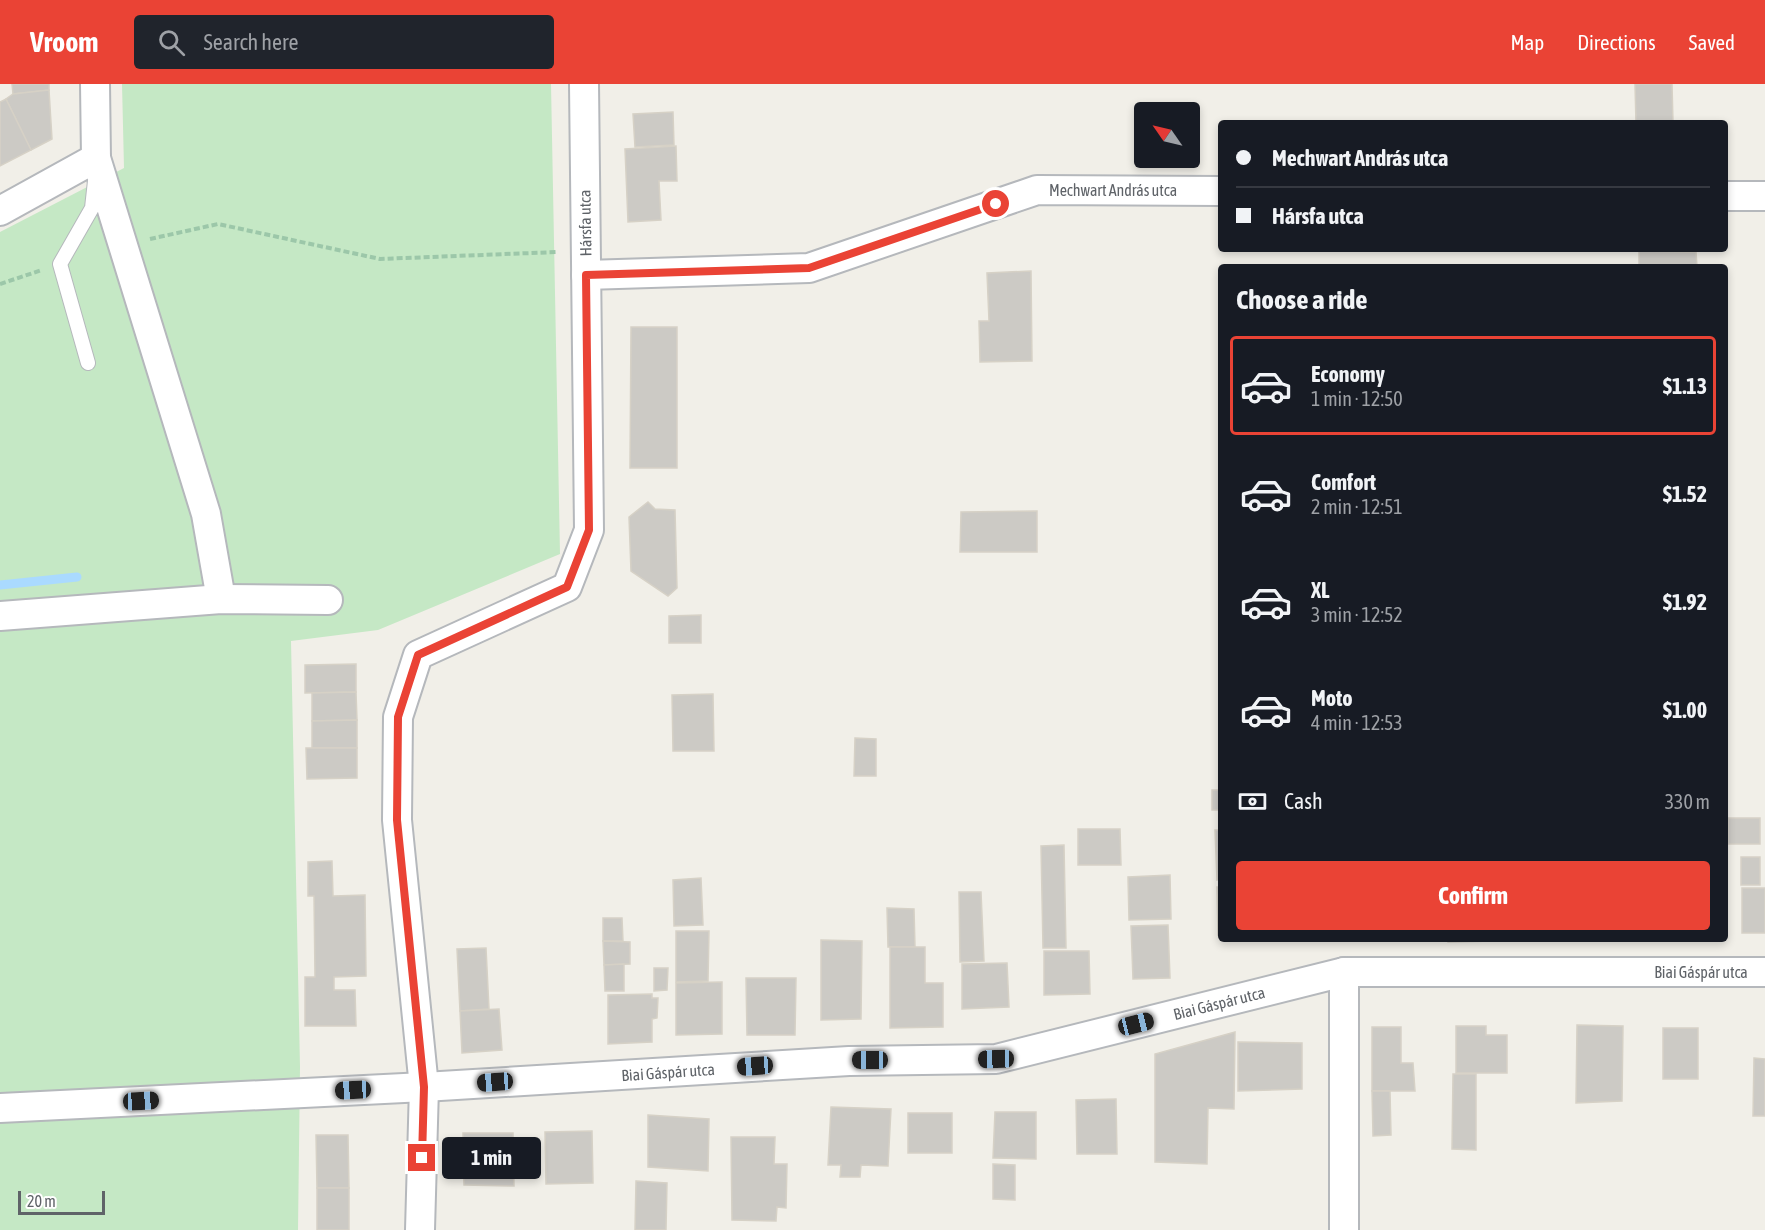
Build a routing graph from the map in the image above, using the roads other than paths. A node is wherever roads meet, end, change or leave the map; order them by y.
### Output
1 (95, 84) edge
2 (584, 84) edge
3 (96, 158) junction
4 (1218, 191) edge
5 (1728, 196) edge
6 (1765, 196) edge
7 (0, 211) edge
8 (586, 275) junction
9 (87, 363) dead end
10 (221, 598) junction
11 (328, 600) dead end
12 (0, 616) edge
13 (1344, 972) junction
14 (1765, 972) edge
15 (424, 1087) junction
16 (0, 1108) edge
17 (420, 1230) edge
18 (1344, 1230) edge

1 - 3 street
2 - 8 street, Hársfa utca
3 - 7 street
3 - 9 lane
3 - 10 street
4 - 8 street, Mechwart András utca
5 - 6 street
8 - 15 street, Hársfa utca
10 - 11 street
10 - 12 street
13 - 14 street, Biai Gáspár utca
13 - 15 street, Biai Gáspár utca
13 - 18 street
15 - 16 street, Biai Gáspár utca
15 - 17 street, Hársfa utca

